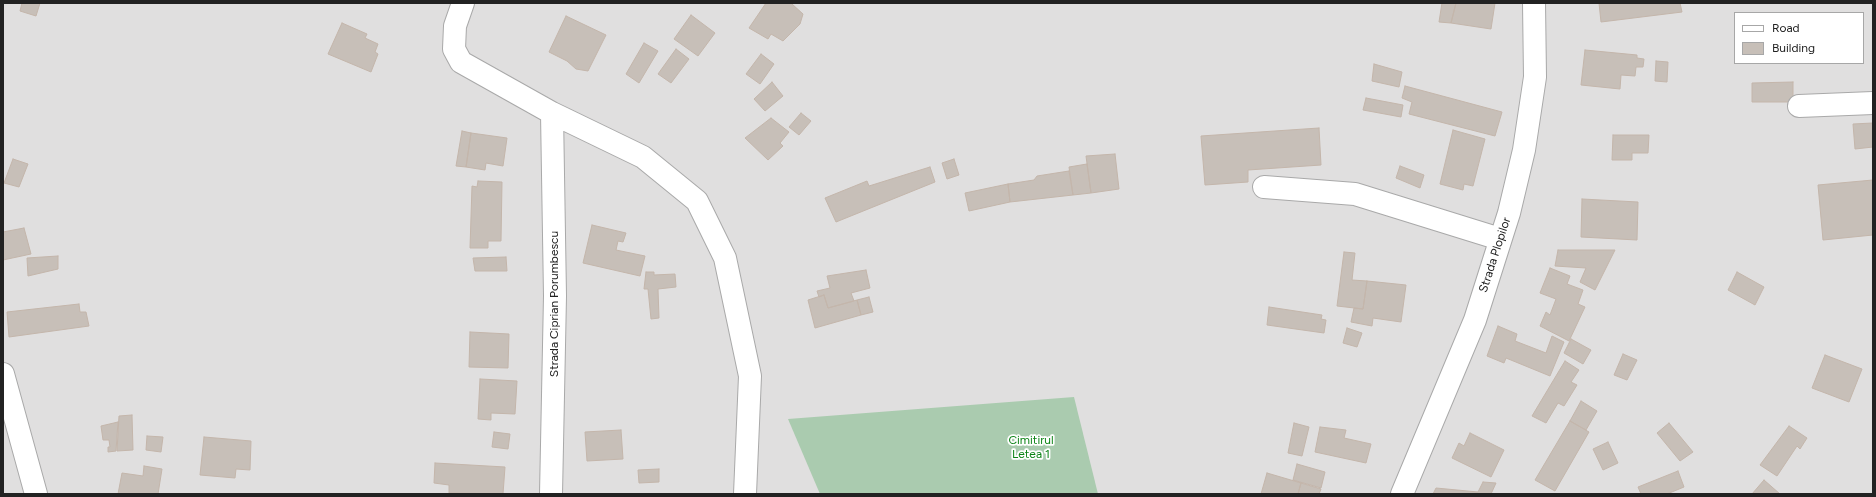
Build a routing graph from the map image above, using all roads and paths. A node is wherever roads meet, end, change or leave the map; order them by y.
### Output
1 (463, 3) edge
2 (1534, 3) edge
3 (1873, 103) edge
4 (1799, 106) dead end
5 (552, 113) junction
6 (1264, 187) dead end
7 (1500, 239) junction
8 (3, 374) edge
9 (36, 494) edge
10 (551, 494) edge
11 (745, 494) edge
12 (1402, 494) edge

1 - 5 street
2 - 7 street, Strada Plopilor
3 - 4 street
5 - 10 street, Strada Ciprian Porumbescu
5 - 11 street
6 - 7 street
7 - 12 street, Strada Plopilor
8 - 9 street

